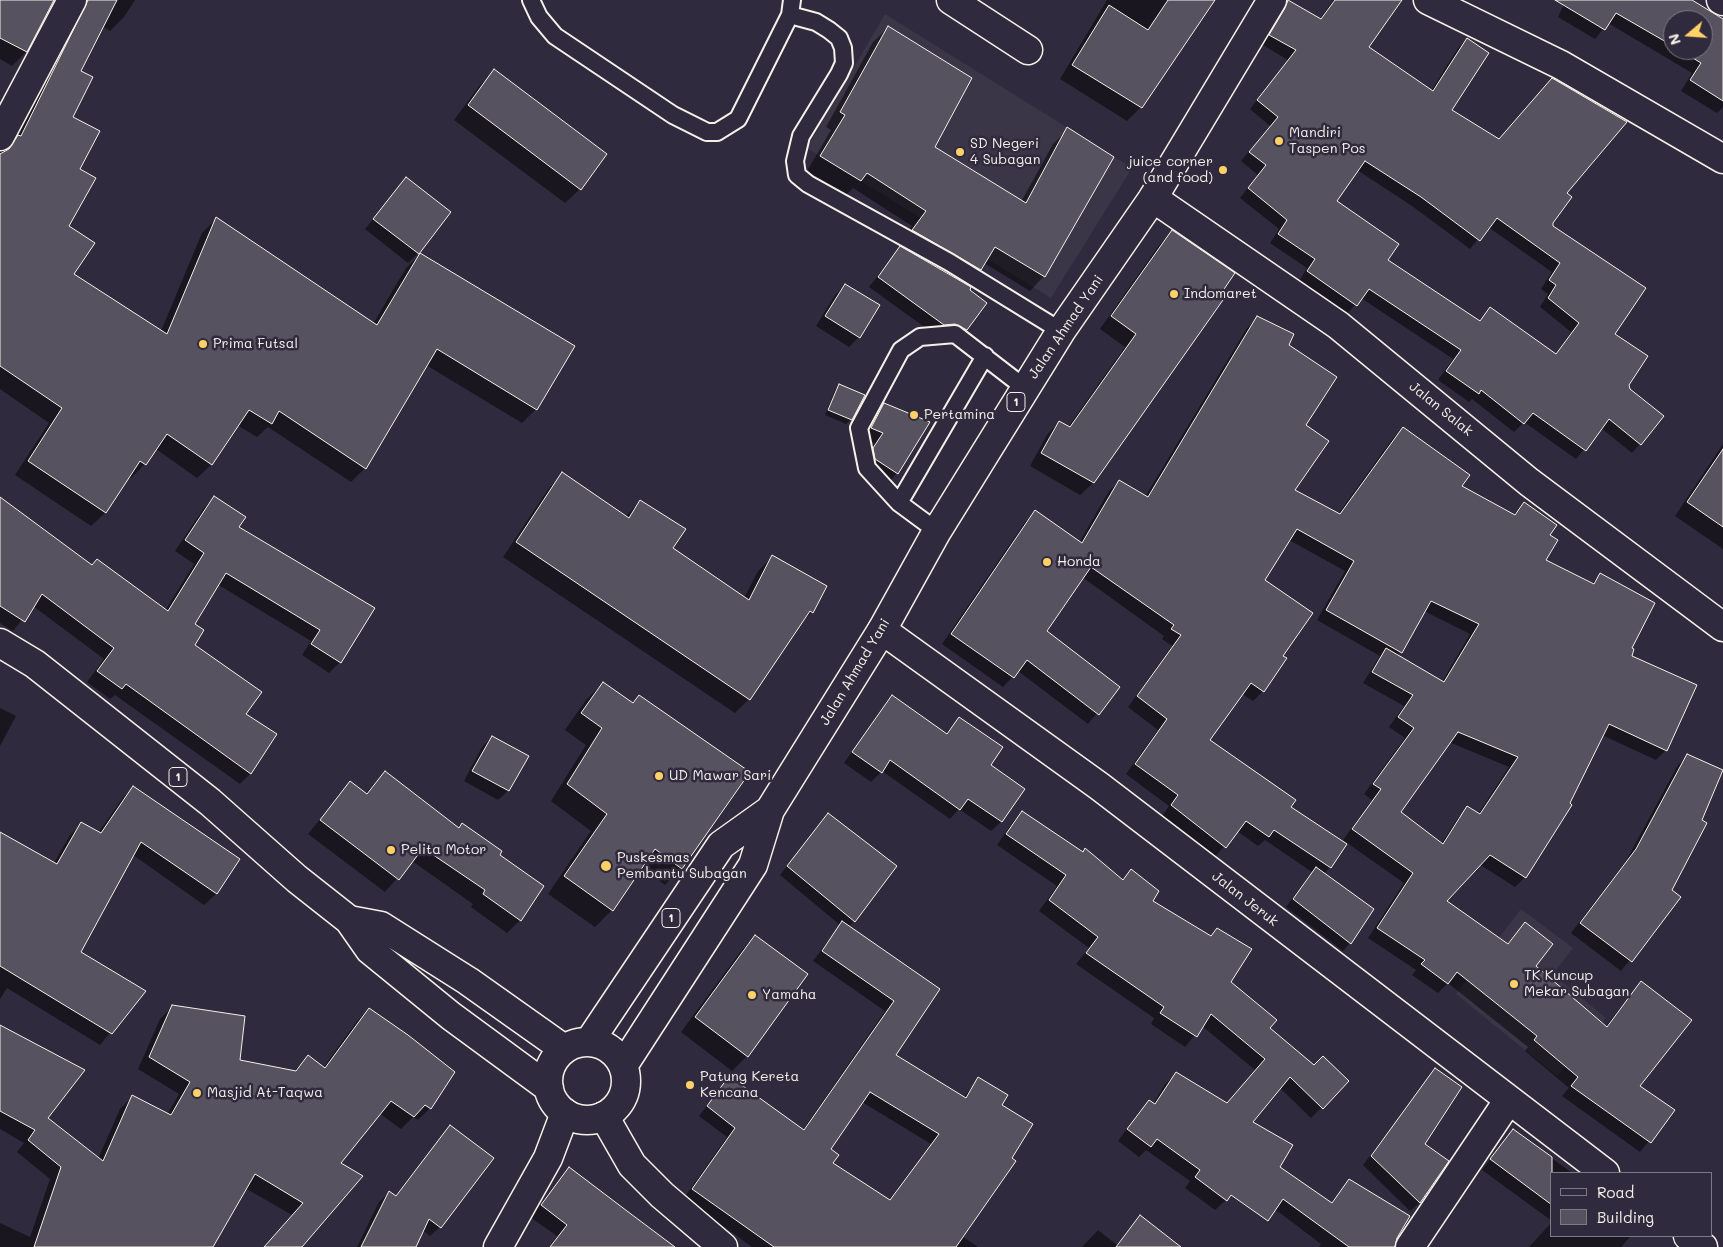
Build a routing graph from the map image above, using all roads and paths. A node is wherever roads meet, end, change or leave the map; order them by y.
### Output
1 (531, 0) edge
2 (951, 0) edge
3 (1272, 0) edge
4 (1428, 0) edge
5 (65, 2) edge
6 (791, 8) edge
7 (1028, 50) dead end
8 (0, 136) edge
9 (1723, 160) edge
10 (1153, 198) junction
11 (1061, 331) junction
12 (984, 356) junction
13 (1025, 388) junction
14 (898, 503) junction
15 (938, 530) junction
16 (1723, 627) edge
17 (882, 630) junction
18 (0, 643) edge
19 (770, 810) junction
20 (349, 920) junction
21 (576, 1045) junction
22 (623, 1066) junction
23 (549, 1088) junction
24 (1508, 1101) junction
25 (564, 1112) junction
26 (604, 1116) junction
27 (1604, 1172) edge
28 (1689, 1237) edge
29 (498, 1247) edge
30 (723, 1247) edge
31 (1410, 1247) edge
32 (1703, 1247) edge

1 - 6 lane
2 - 7 main road
3 - 10 main road, Jalan Ahmad Yani / 1
4 - 9 main road
5 - 8 main road
6 - 11 lane
10 - 11 main road, Jalan Ahmad Yani / 1
10 - 16 main road, Jalan Salak
11 - 13 main road, Jalan Ahmad Yani / 1
12 - 13 lane
12 - 14 lane
12 - 14 lane
13 - 15 main road, Jalan Ahmad Yani / 1
14 - 15 lane
15 - 17 main road, Jalan Ahmad Yani / 1
17 - 19 main road, Jalan Ahmad Yani / 1
17 - 24 main road, Jalan Jeruk
18 - 20 main road, 1
19 - 21 main road, Jalan Ahmad Yani / 1
19 - 22 main road, Jalan Ahmad Yani / 1
20 - 21 main road, 1
20 - 23 main road, 1
21 - 22 main road
21 - 23 main road
22 - 26 main road
23 - 25 main road, 1
24 - 27 main road, Jalan Jeruk
24 - 31 main road
25 - 26 main road
25 - 29 main road
26 - 30 main road
28 - 32 main road

